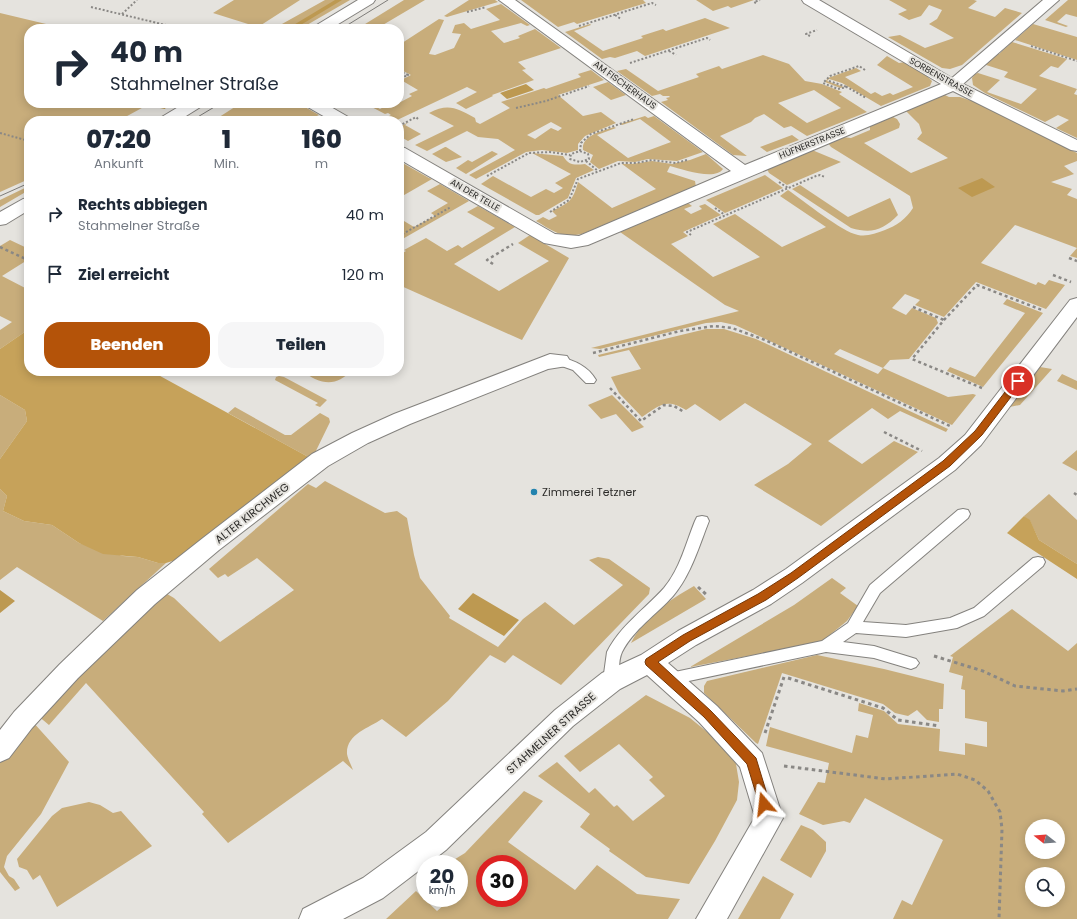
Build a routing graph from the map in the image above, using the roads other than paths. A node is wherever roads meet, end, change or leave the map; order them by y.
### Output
1 (368, 0) edge
2 (506, 0) edge
3 (809, 0) edge
4 (1052, 0) edge
5 (328, 24) edge
6 (953, 85) junction
7 (188, 108) edge
8 (321, 108) edge
9 (174, 116) edge
10 (335, 116) edge
11 (1077, 146) edge
12 (404, 155) edge
13 (742, 172) junction
14 (24, 206) edge
15 (0, 220) edge
16 (538, 231) joint
17 (1075, 294) edge
18 (560, 361) joint
19 (590, 380) dead end
20 (963, 514) dead end
21 (702, 521) dead end
22 (1038, 562) dead end
23 (853, 627) junction
24 (826, 646) junction
25 (650, 662) junction
26 (911, 663) dead end
27 (670, 680) junction
28 (611, 681) junction
29 (0, 750) edge
30 (314, 919) edge
31 (711, 919) edge

1 - 5 street
2 - 13 street, AM FISCHERHAUS
3 - 6 street, SORBENSTRASSE
4 - 6 street, HÜFNERSTRASSE
6 - 11 street, SORBENSTRASSE
6 - 13 street, HÜFNERSTRASSE
7 - 9 street
8 - 10 street
12 - 16 street, AN DER TELLE
13 - 16 street, HÜFNERSTRASSE
14 - 15 street
17 - 25 street, STAHMELNER STRASSE
18 - 19 lane
18 - 29 street, ALTER KIRCHWEG
20 - 23 lane
21 - 28 lane
22 - 23 lane
23 - 24 lane
24 - 26 lane
24 - 27 lane
25 - 27 street
25 - 28 street, STAHMELNER STRASSE
27 - 31 street
28 - 30 street, STAHMELNER STRASSE

